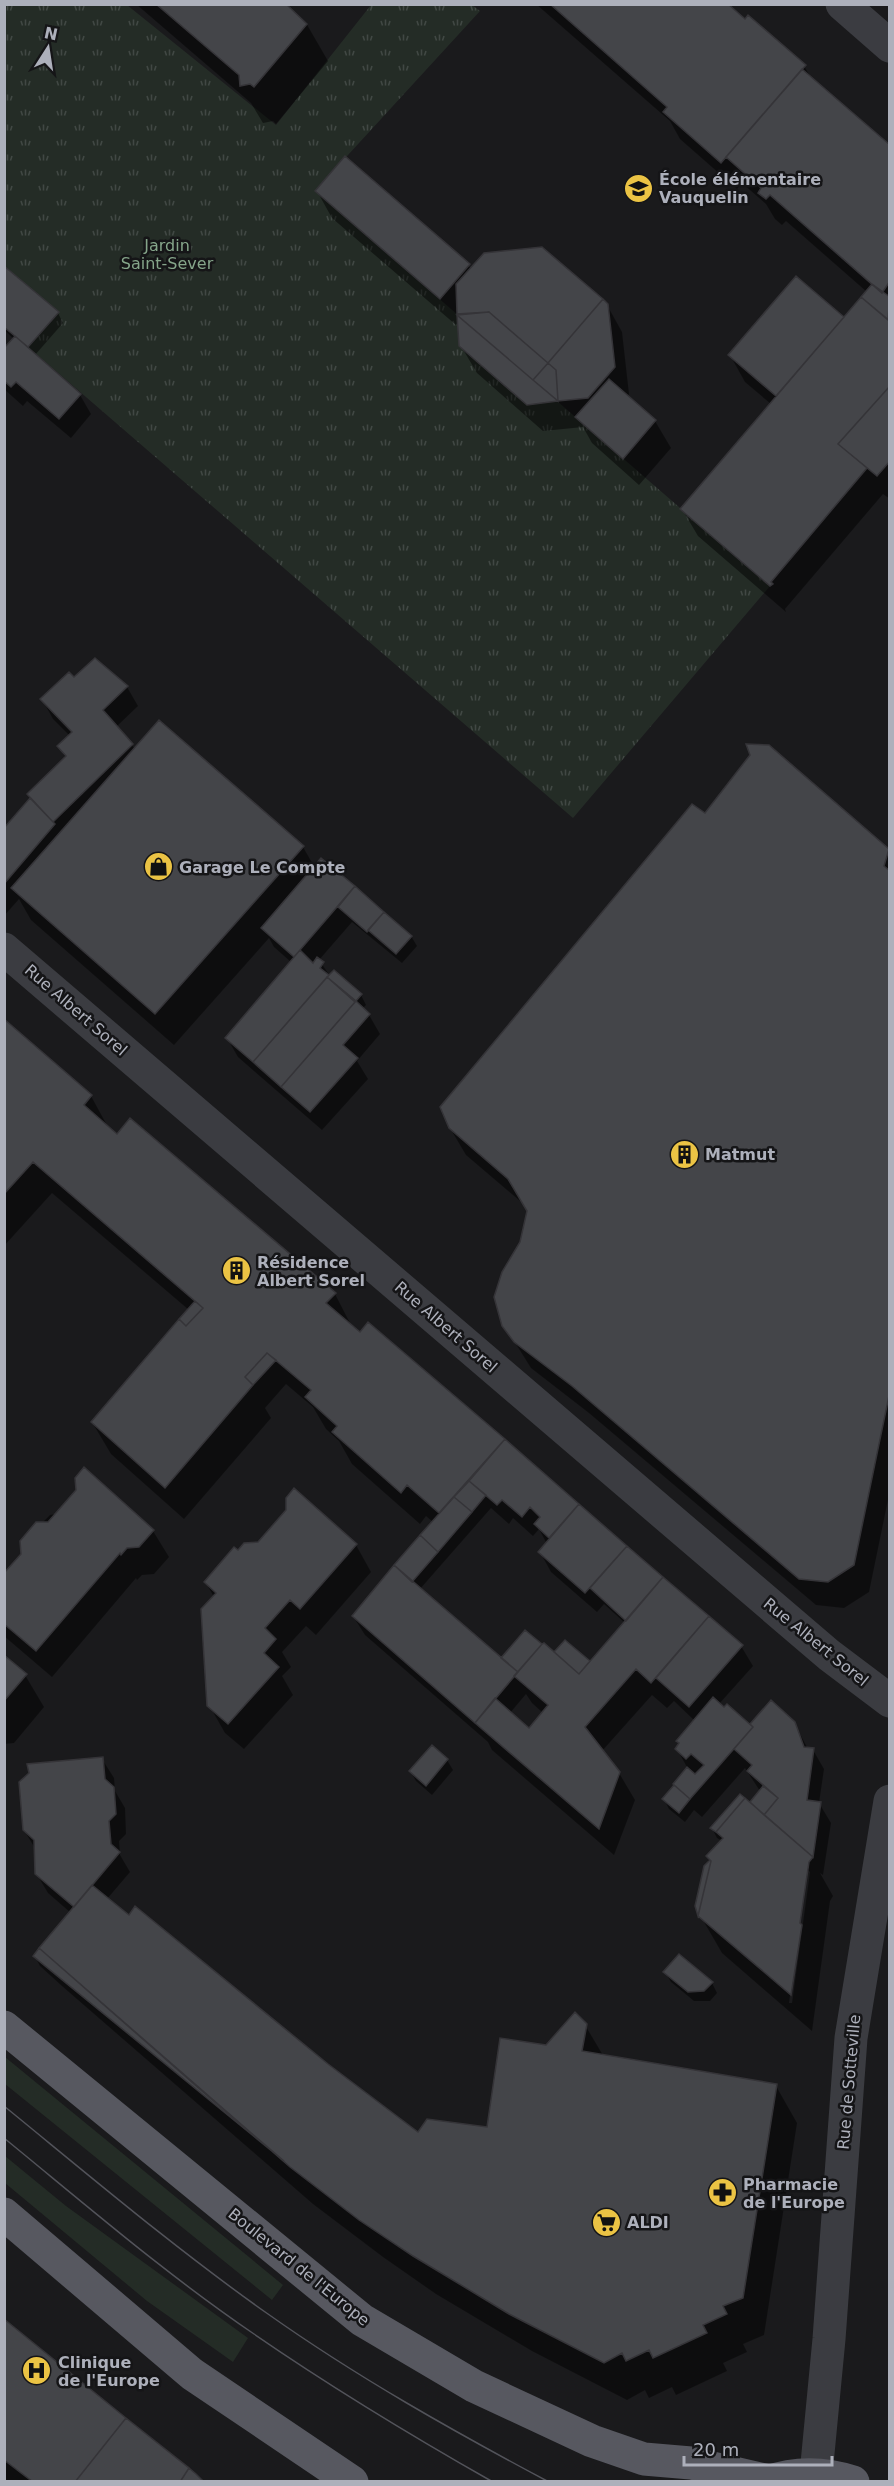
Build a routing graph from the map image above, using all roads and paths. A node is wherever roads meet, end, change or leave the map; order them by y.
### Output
1 (842, 4) edge
2 (890, 46) edge
3 (4, 949) edge
4 (890, 1701) edge
5 (890, 1801) edge
6 (4, 2027) edge
7 (4, 2214) edge
8 (816, 2474) junction
9 (352, 2481) edge
10 (768, 2481) edge
11 (853, 2481) edge

1 - 2 street
3 - 4 street, Rue Albert Sorel
5 - 8 street, Rue de Sotteville
6 - 10 main road, Boulevard de l'Europe
7 - 9 main road
8 - 10 main road
8 - 11 main road

